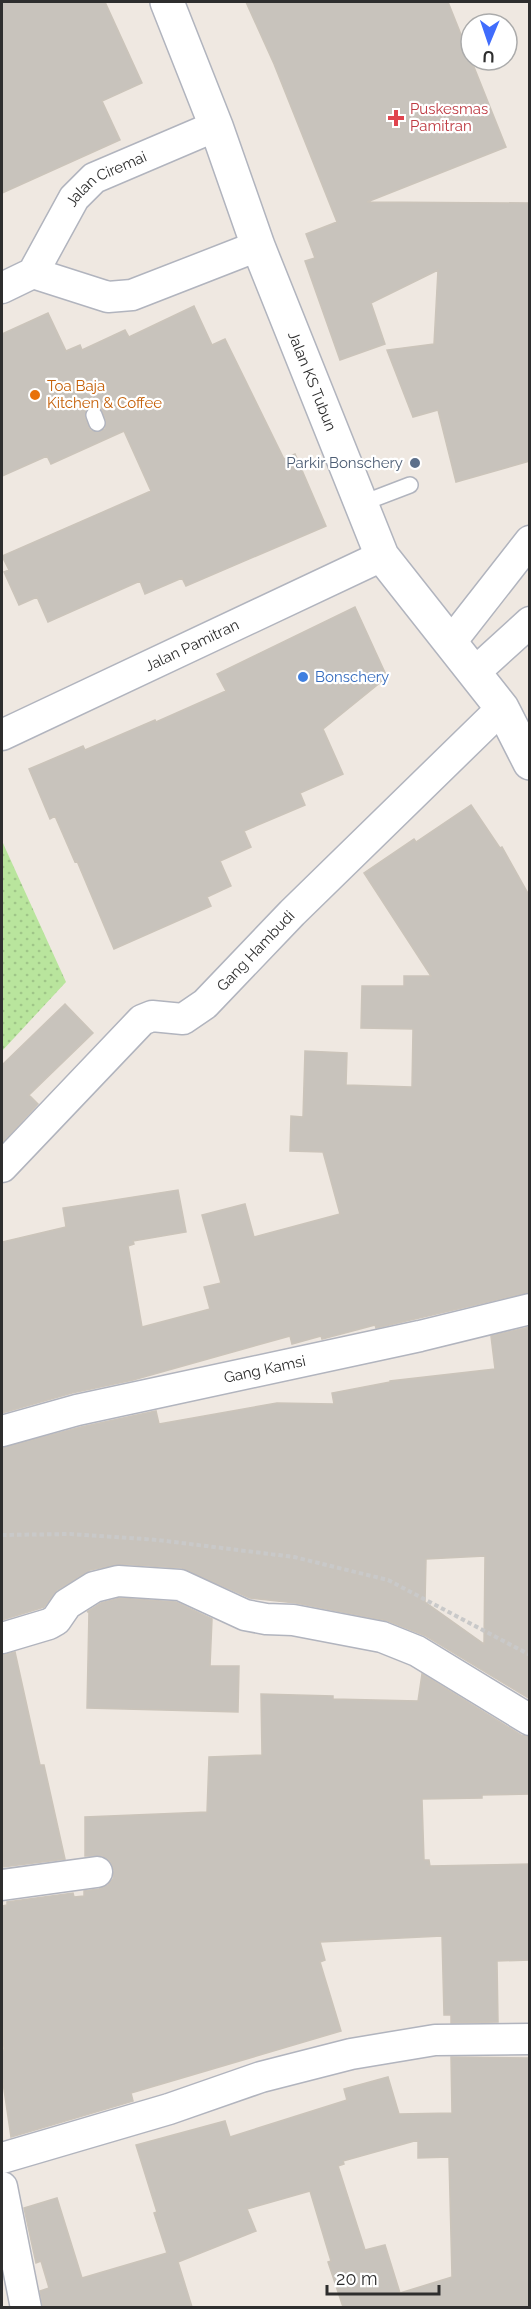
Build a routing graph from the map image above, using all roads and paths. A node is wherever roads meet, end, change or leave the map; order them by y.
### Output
1 (167, 2) edge
2 (216, 126) junction
3 (258, 246) junction
4 (33, 273) junction
5 (2, 288) edge
6 (410, 485) dead end
7 (363, 503) junction
8 (530, 541) edge
9 (382, 556) junction
10 (530, 622) edge
11 (451, 642) junction
12 (474, 673) junction
13 (502, 708) junction
14 (2, 735) edge
15 (530, 763) edge
16 (2, 1167) edge
17 (530, 1309) edge
18 (2, 1431) edge
19 (2, 1535) edge
20 (2, 1638) edge
21 (530, 1655) edge
22 (530, 1720) edge
23 (97, 1872) dead end
24 (2, 1886) edge
25 (530, 2039) edge
26 (2, 2158) edge
27 (2, 2187) edge
28 (26, 2307) edge

1 - 2 street, Jalan KS Tubun
2 - 3 street, Jalan KS Tubun
2 - 4 street, Jalan Ciremai
3 - 4 street
3 - 7 street, Jalan KS Tubun
4 - 5 street
6 - 7 lane
7 - 9 street, Jalan KS Tubun
8 - 11 street
9 - 11 street, Jalan KS Tubun
9 - 14 street, Jalan Pamitran
10 - 12 street
11 - 12 street, Jalan KS Tubun
12 - 13 street, Jalan KS Tubun
13 - 15 street, Jalan KS Tubun
13 - 16 street, Gang Hambudi
17 - 18 street, Gang Kamsi
19 - 21 path
20 - 22 street
23 - 24 street
25 - 26 street
27 - 28 street

